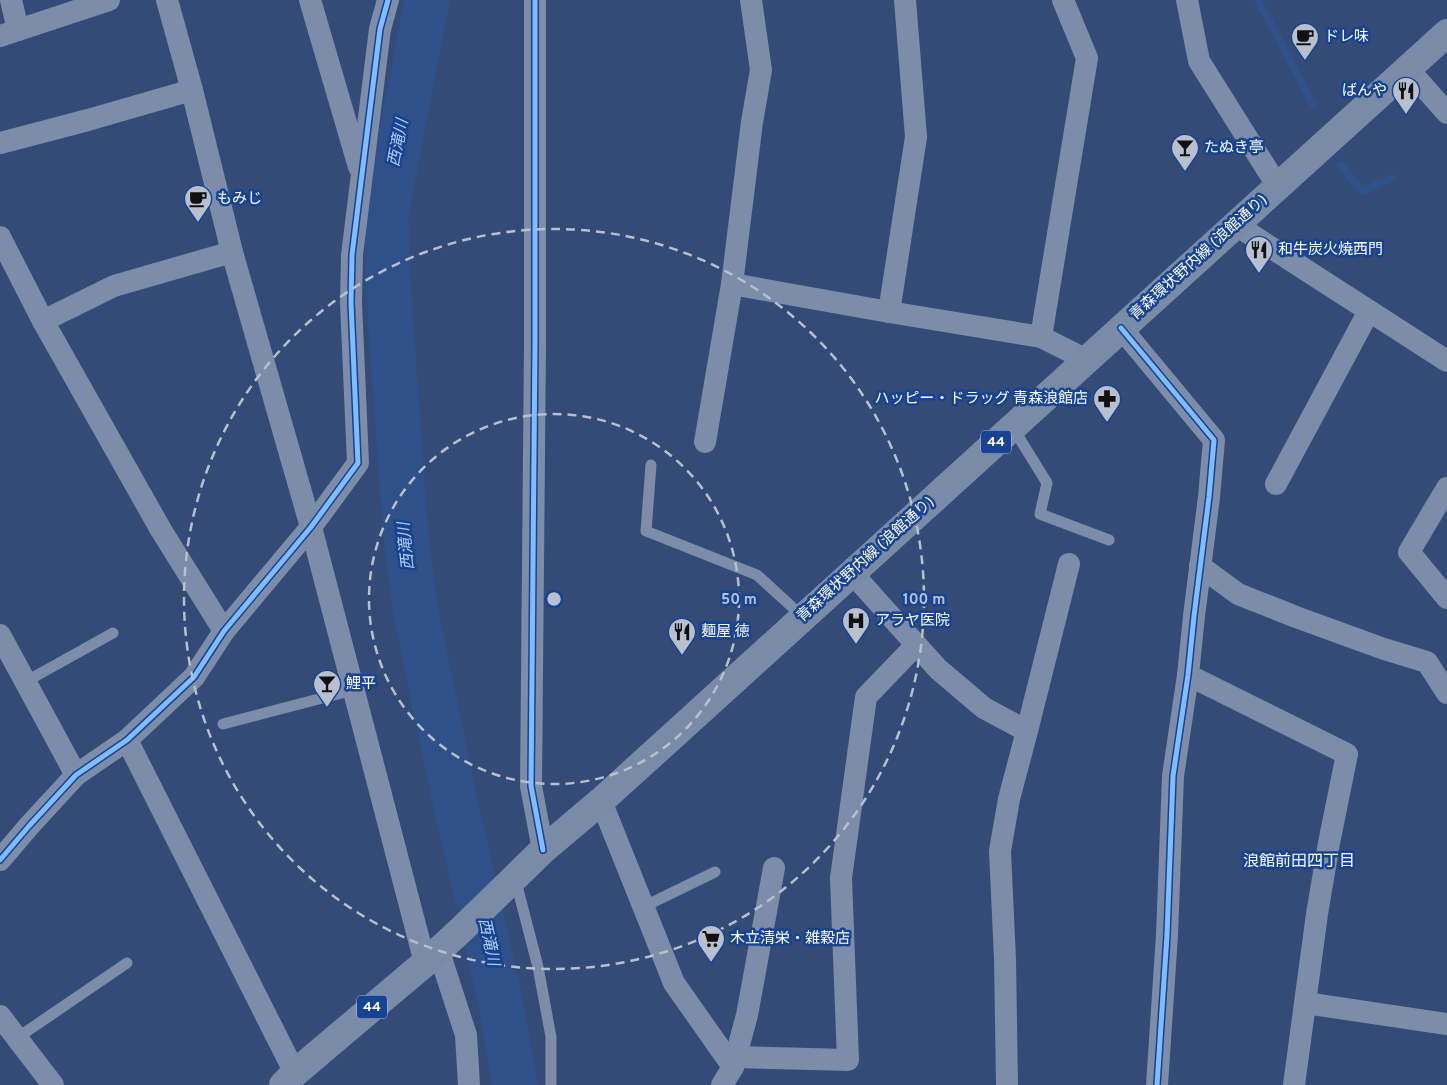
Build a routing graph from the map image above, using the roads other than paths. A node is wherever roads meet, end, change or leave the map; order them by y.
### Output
1 (11, 0) edge
2 (109, 0) edge
3 (167, 0) edge
4 (310, 0) edge
5 (388, 0) edge
6 (535, 0) edge
7 (751, 0) edge
8 (905, 0) edge
9 (1063, 0) edge
10 (1187, 0) edge
11 (9, 33) edge
12 (1447, 33) edge
13 (1408, 69) junction
14 (192, 90) junction
15 (1447, 113) edge
16 (0, 142) edge
17 (361, 174) junction
18 (1278, 187) junction
19 (1236, 225) junction
20 (0, 237) edge
21 (232, 252) junction
22 (732, 284) junction
23 (1369, 311) junction
24 (889, 312) junction
25 (43, 321) junction
26 (1122, 328) junction
27 (1041, 336) junction
28 (1087, 360) junction
29 (1447, 361) edge
30 (1013, 427) junction
31 (705, 442) dead end
32 (651, 465) dead end
33 (1276, 484) dead end
34 (1447, 488) edge
35 (310, 527) junction
36 (1109, 540) dead end
37 (1069, 564) dead end
38 (1200, 566) junction
39 (852, 573) junction
40 (1447, 598) edge
41 (803, 617) junction
42 (224, 632) junction
43 (113, 633) dead end
44 (0, 635) edge
45 (916, 646) junction
46 (1188, 675) junction
47 (25, 682) junction
48 (353, 690) junction
49 (1447, 693) edge
50 (223, 724) dead end
51 (1027, 731) junction
52 (127, 740) junction
53 (76, 775) junction
54 (600, 800) junction
55 (543, 850) junction
56 (0, 860) edge
57 (774, 868) dead end
58 (715, 872) dead end
59 (510, 883) junction
60 (643, 907) junction
61 (432, 956) junction
62 (127, 963) dead end
63 (1305, 1003) junction
64 (0, 1016) edge
65 (1447, 1024) edge
66 (17, 1038) junction
67 (730, 1070) edge
68 (289, 1079) edge
69 (53, 1085) edge
70 (469, 1085) edge
71 (550, 1085) edge
72 (1007, 1085) edge
73 (1157, 1085) edge
74 (1294, 1085) edge

1 - 11 street
2 - 11 street
3 - 14 street
4 - 17 street
5 - 17 street
6 - 55 street
7 - 22 street
8 - 24 street
9 - 27 street
10 - 18 street
12 - 13 main road, 青森環状野内線 (浪館通り) / 44
13 - 15 street
13 - 18 main road, 青森環状野内線 (浪館通り) / 44
14 - 16 street
14 - 21 street
17 - 35 street
18 - 19 main road, 青森環状野内線 (浪館通り) / 44
19 - 23 street
19 - 26 main road, 青森環状野内線 (浪館通り) / 44
20 - 25 street
21 - 25 street
21 - 35 street
22 - 24 street
22 - 31 street
23 - 29 street
23 - 33 street
24 - 27 street
25 - 42 street
26 - 28 main road, 青森環状野内線 (浪館通り) / 44
26 - 38 street
27 - 28 street
28 - 30 main road, 青森環状野内線 (浪館通り) / 44
30 - 36 lane
30 - 39 main road, 青森環状野内線 (浪館通り) / 44
32 - 41 lane
34 - 40 street
35 - 42 street
35 - 48 street
37 - 51 street
38 - 46 street
38 - 49 street
39 - 41 main road, 青森環状野内線 (浪館通り) / 44
39 - 45 street
41 - 54 main road, 青森環状野内線 (浪館通り) / 44
42 - 52 street
43 - 47 lane
44 - 47 street
45 - 51 street
45 - 67 street
46 - 63 street
46 - 73 street
47 - 53 street
48 - 50 lane
48 - 61 street
51 - 72 street
52 - 53 street
52 - 68 street
53 - 56 street
54 - 55 main road, 青森環状野内線 (浪館通り) / 44
54 - 60 street
55 - 59 main road, 青森環状野内線 (浪館通り) / 44
57 - 67 street
58 - 60 lane
59 - 61 main road, 青森環状野内線 (浪館通り) / 44
59 - 71 lane
60 - 67 street
61 - 68 main road, 青森環状野内線 (浪館通り) / 44
61 - 70 street
62 - 66 lane
63 - 65 street
63 - 74 street
64 - 66 street
66 - 69 street

